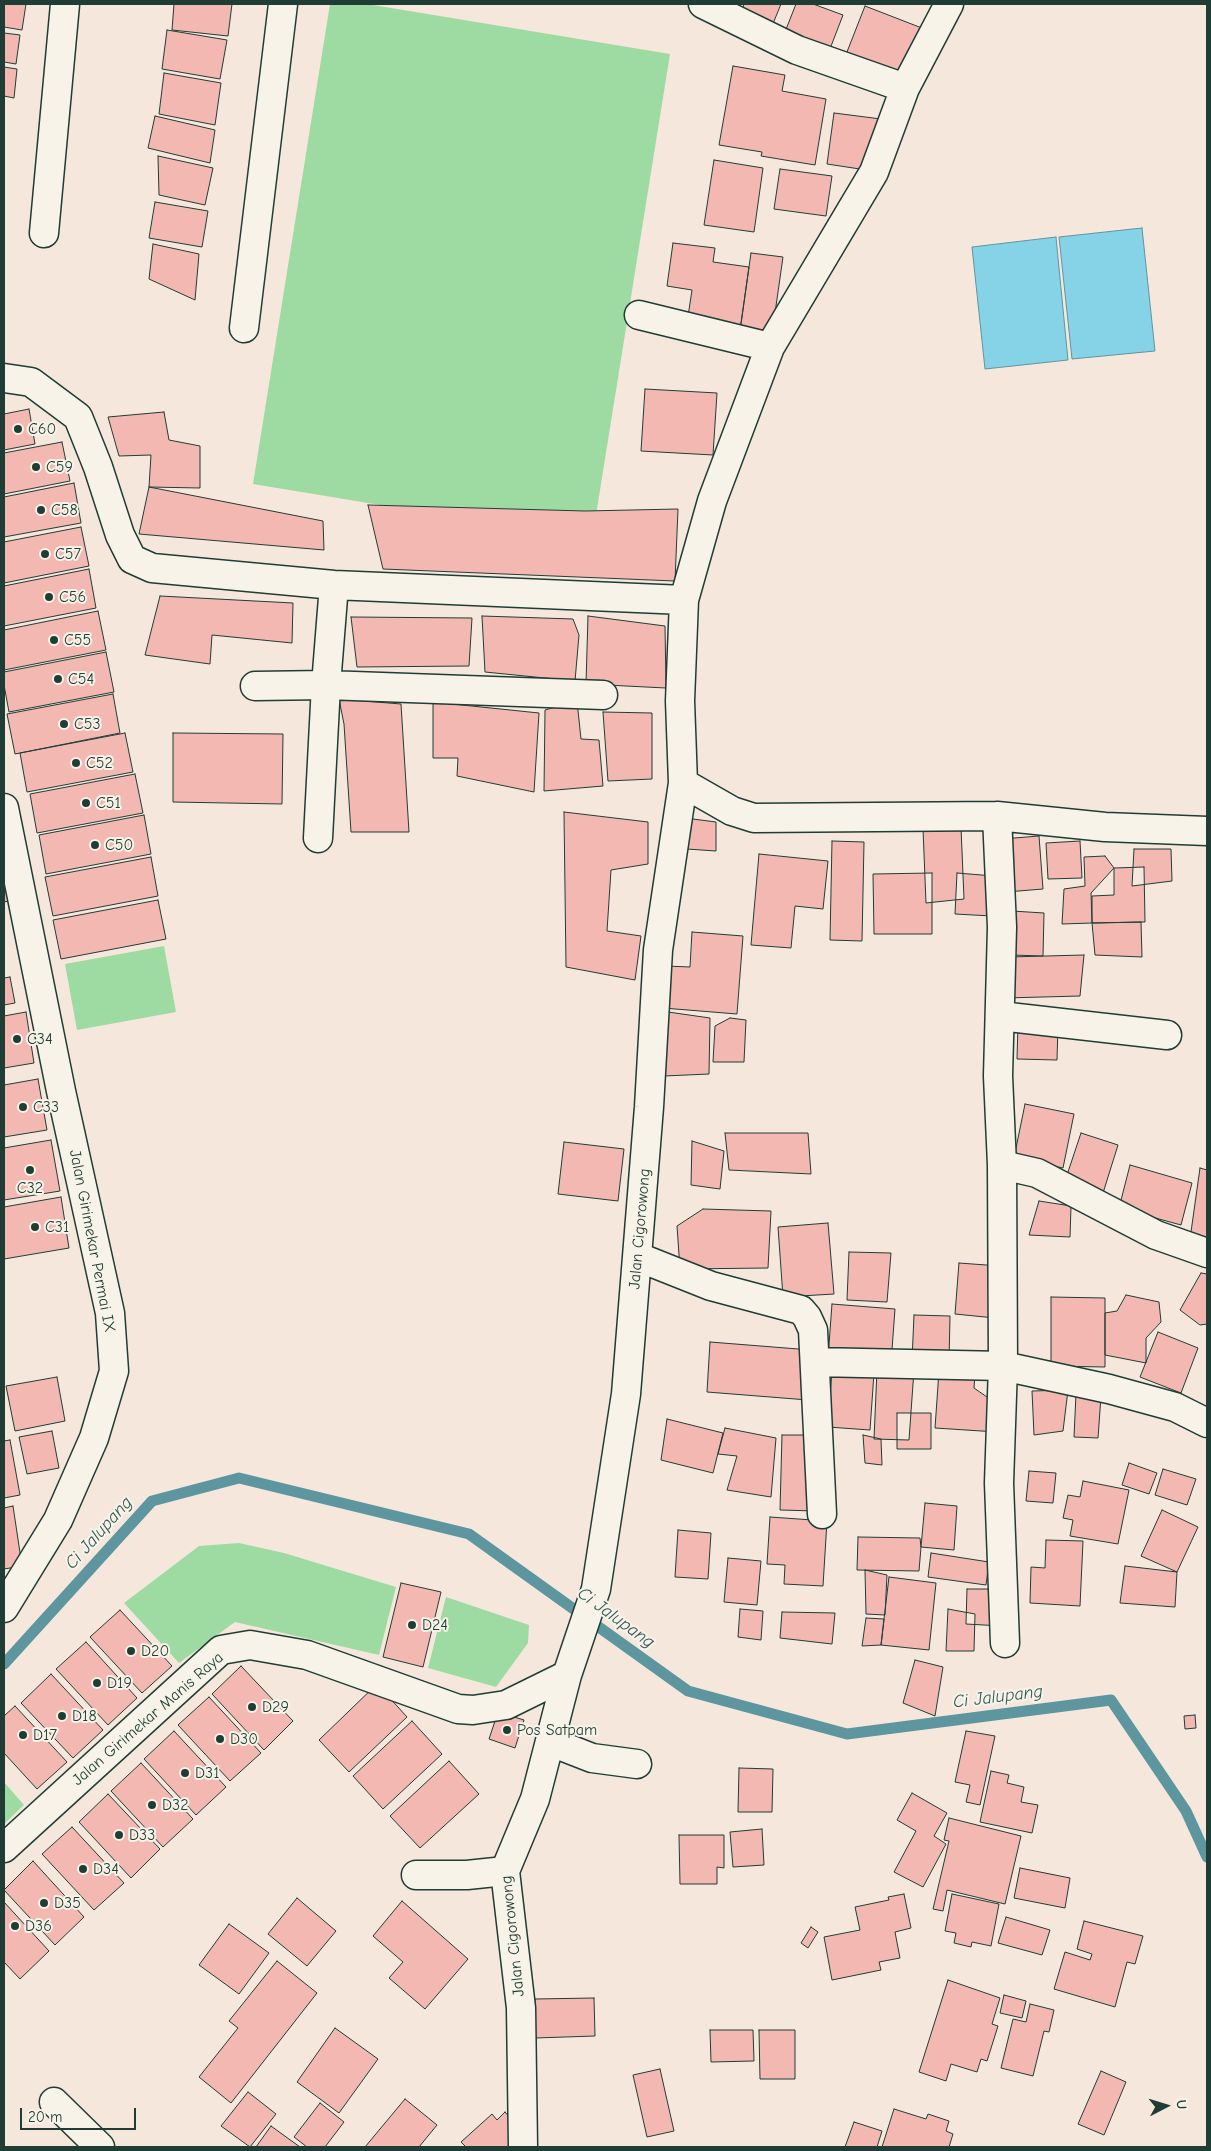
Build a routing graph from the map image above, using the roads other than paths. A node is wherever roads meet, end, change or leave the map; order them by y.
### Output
1 (65, 4) edge
2 (283, 4) edge
3 (703, 4) edge
4 (949, 4) edge
5 (905, 88) junction
6 (44, 233) dead end
7 (639, 315) dead end
8 (244, 328) dead end
9 (770, 347) junction
10 (4, 378) edge
11 (334, 586) junction
12 (684, 600) junction
13 (326, 684) junction
14 (255, 686) dead end
15 (603, 695) dead end
16 (683, 783) junction
17 (4, 808) edge
18 (997, 816) junction
19 (1207, 831) edge
20 (318, 838) dead end
21 (14, 914) edge
22 (1000, 1016) junction
23 (1167, 1035) dead end
24 (1002, 1165) junction
25 (1207, 1253) edge
26 (638, 1258) junction
27 (815, 1362) junction
28 (1003, 1366) junction
29 (1207, 1423) edge
30 (822, 1514) dead end
31 (4, 1608) edge
32 (1005, 1644) dead end
33 (569, 1673) junction
34 (551, 1742) junction
35 (637, 1764) dead end
36 (4, 1848) edge
37 (505, 1871) junction
38 (416, 1875) dead end
39 (54, 2102) dead end
40 (100, 2147) edge
41 (523, 2147) edge

1 - 6 street
2 - 8 street
3 - 5 street
4 - 5 street, Jalan Cigorowong
5 - 9 street, Jalan Cigorowong
7 - 9 street
9 - 12 street, Jalan Cigorowong
10 - 11 street
11 - 12 street
11 - 13 street
12 - 16 street, Jalan Cigorowong
13 - 14 street
13 - 15 street
13 - 20 street
16 - 18 street
16 - 26 street, Jalan Cigorowong
17 - 21 street, Jalan Girimekar Permai IX
18 - 19 street
18 - 22 street
21 - 31 street, Jalan Girimekar Permai IX
22 - 23 street
22 - 24 street
24 - 25 street
24 - 28 street
26 - 27 street
26 - 33 street, Jalan Cigorowong
27 - 28 street
27 - 30 street
28 - 29 street
28 - 32 street
33 - 34 street, Jalan Cigorowong
33 - 36 street, Jalan Girimekar Manis Raya
34 - 35 street
34 - 37 street, Jalan Cigorowong
37 - 38 street
37 - 41 street, Jalan Cigorowong
39 - 40 street

